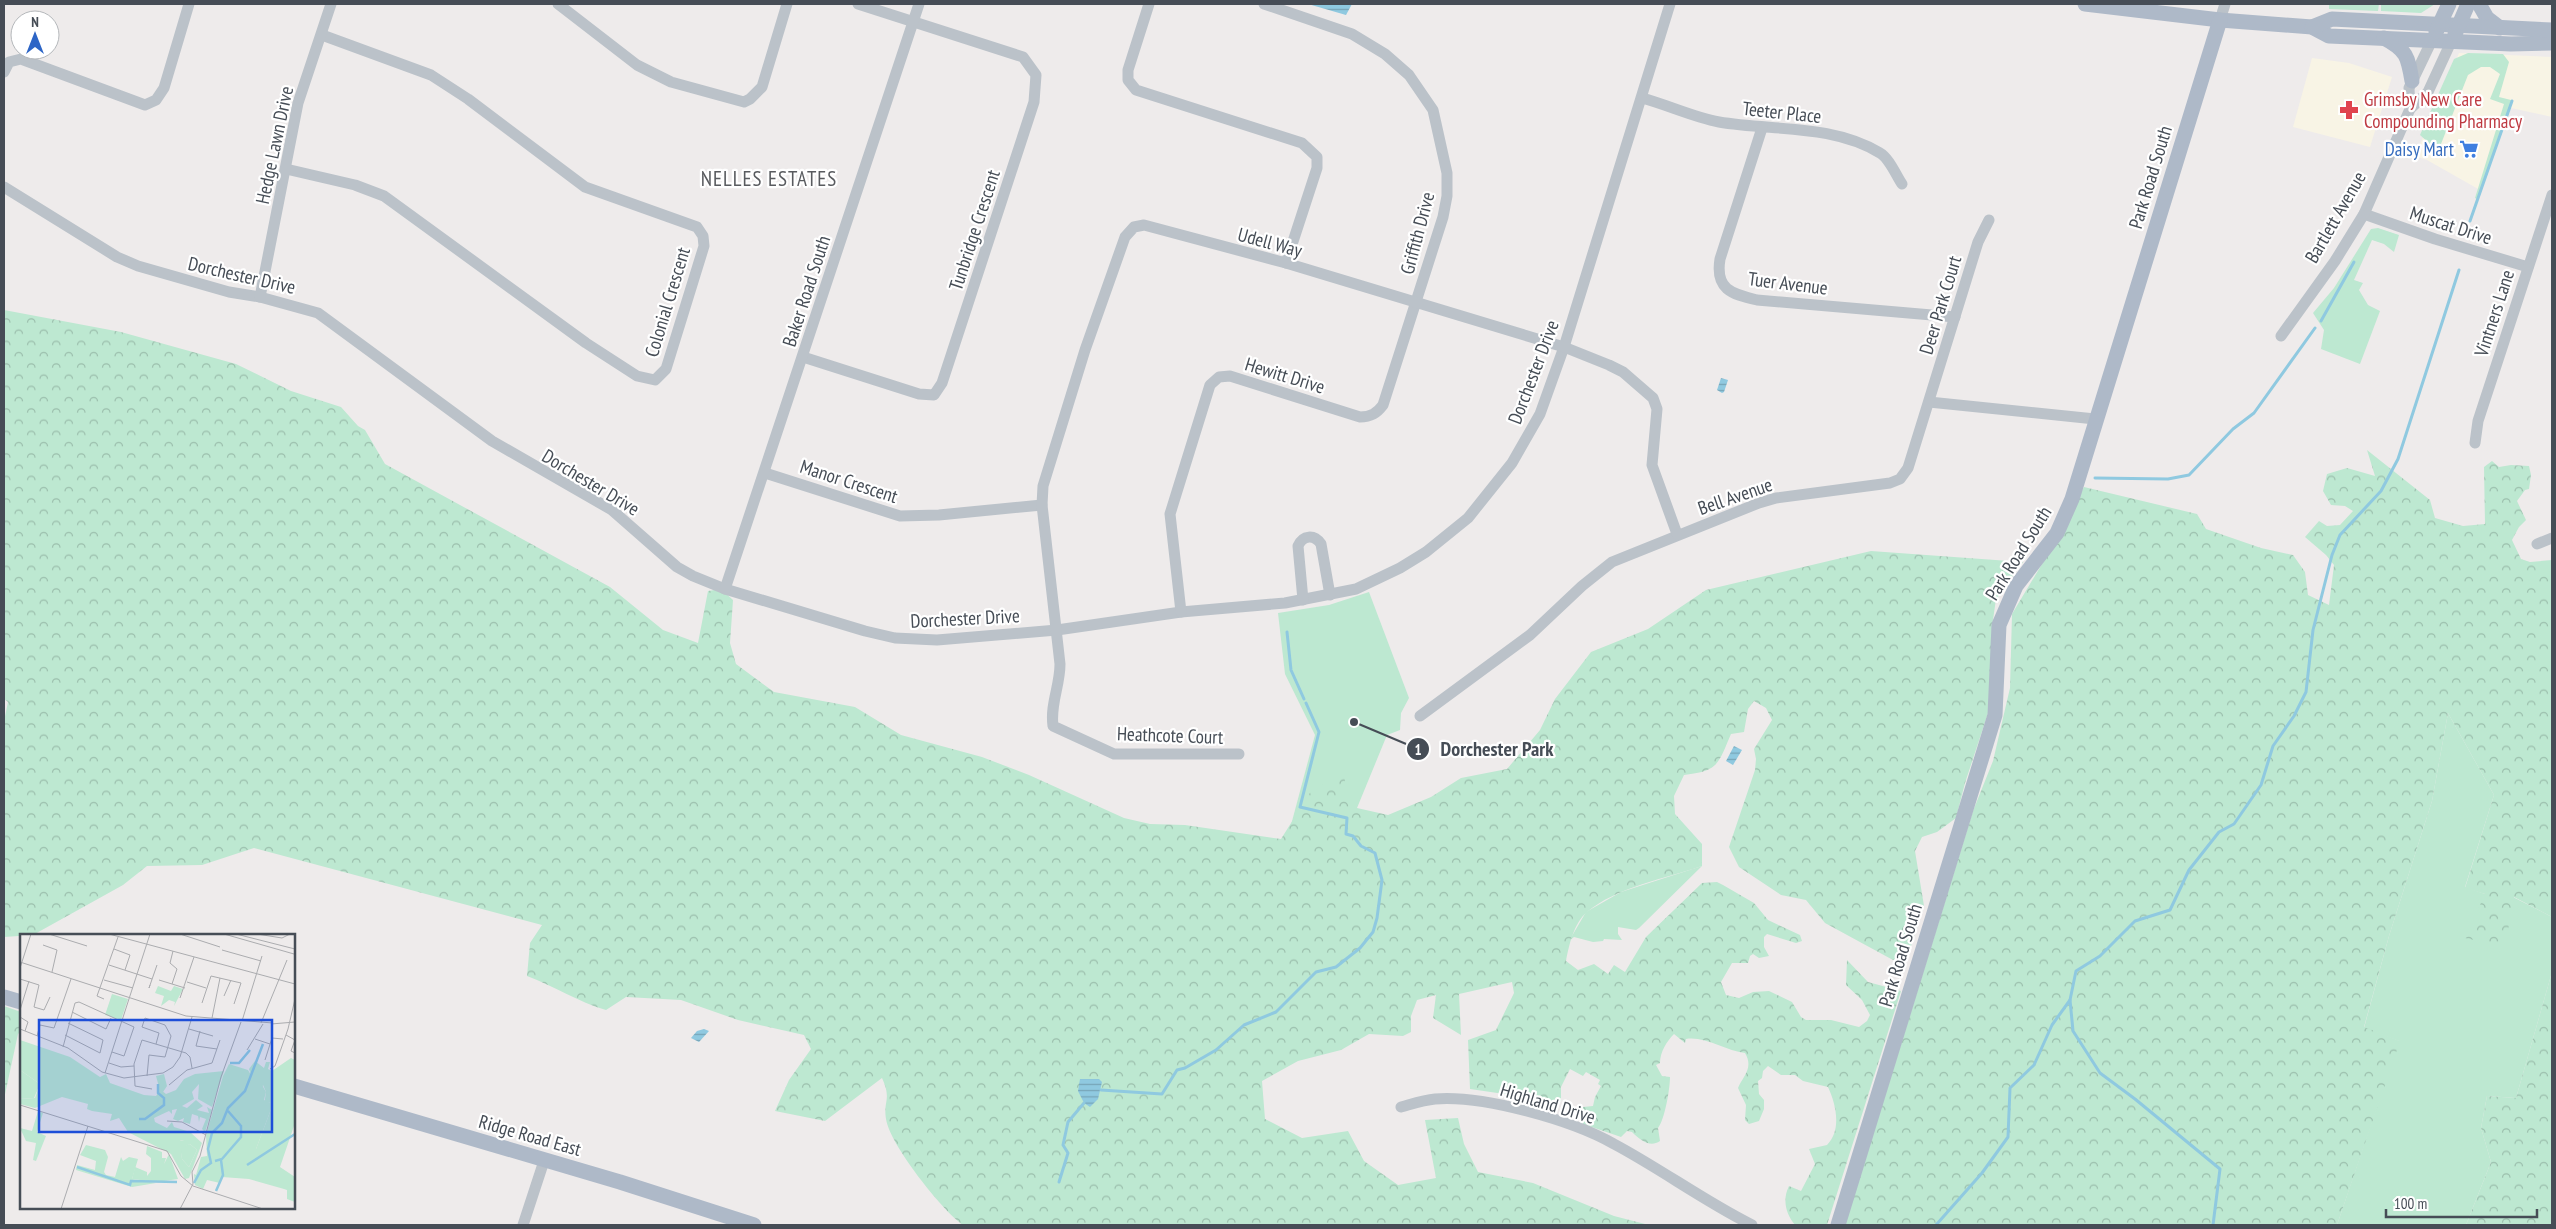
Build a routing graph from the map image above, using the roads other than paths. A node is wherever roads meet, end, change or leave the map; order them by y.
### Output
1 (189, 4) edge
2 (331, 4) edge
3 (558, 4) edge
4 (787, 4) edge
5 (858, 4) edge
6 (919, 4) edge
7 (1149, 4) edge
8 (1264, 4) edge
9 (1670, 4) edge
10 (2085, 4) edge
11 (2225, 4) edge
12 (2449, 4) edge
13 (2468, 4) edge
14 (2479, 4) edge
15 (2220, 20) junction
16 (913, 21) junction
17 (2440, 23) junction
18 (2459, 25) junction
19 (2312, 27) junction
20 (2500, 28) junction
21 (2552, 30) edge
22 (322, 35) junction
23 (2383, 37) junction
24 (2432, 40) junction
25 (2451, 42) junction
26 (2552, 43) edge
27 (4, 72) edge
28 (2412, 81) junction
29 (1642, 98) junction
30 (2410, 109) junction
31 (1762, 128) junction
32 (286, 169) junction
33 (1902, 184) dead end
34 (4, 187) edge
35 (2552, 195) edge
36 (2364, 214) junction
37 (1989, 220) dead end
38 (1286, 263) junction
39 (2528, 266) junction
40 (260, 297) junction
41 (1416, 302) junction
42 (1955, 317) junction
43 (2281, 336) dead end
44 (1564, 347) junction
45 (803, 357) junction
46 (1929, 402) junction
47 (2096, 420) junction
48 (2475, 443) dead end
49 (765, 473) junction
50 (1042, 505) junction
51 (1677, 534) junction
52 (2552, 538) edge
53 (2537, 544) dead end
54 (725, 588) junction
55 (1330, 595) junction
56 (1303, 600) junction
57 (1181, 612) junction
58 (1057, 630) junction
59 (1420, 716) dead end
60 (1239, 754) dead end
61 (4, 997) edge
62 (20, 1002) edge
63 (295, 1086) edge
64 (1401, 1107) dead end
65 (544, 1161) junction
66 (523, 1225) edge
67 (754, 1225) edge
68 (1752, 1225) edge
69 (1838, 1225) edge

1 - 27 street
2 - 22 street, Hedge Lawn Drive
3 - 4 street
5 - 16 street
6 - 16 street, Baker Road South
7 - 38 street
8 - 41 street, Griffith Drive
9 - 29 street, Dorchester Drive
10 - 15 main road
11 - 15 street
12 - 17 main road, Bartlett Avenue
13 - 18 main road, Bartlett Avenue
14 - 20 main road
15 - 19 main road
15 - 47 main road, Park Road South
16 - 45 street, Baker Road South
16 - 45 street, Tunbridge Crescent
17 - 18 main road
17 - 19 main road
17 - 24 main road, Bartlett Avenue
18 - 20 main road
18 - 25 main road, Bartlett Avenue
19 - 23 main road
20 - 21 main road
22 - 32 street, Hedge Lawn Drive
22 - 32 street, Colonial Crescent
23 - 24 main road
23 - 28 main road
24 - 25 main road
24 - 28 street, Bartlett Avenue
25 - 26 main road
25 - 30 street, Bartlett Avenue
28 - 30 street, Bartlett Avenue
29 - 31 street, Teeter Place
29 - 44 street, Dorchester Drive
30 - 36 street, Bartlett Avenue
31 - 33 street, Teeter Place
31 - 42 street, Tuer Avenue
32 - 40 street, Hedge Lawn Drive
34 - 40 street, Dorchester Drive
35 - 39 street, Vintners Lane
36 - 39 street, Muscat Drive
36 - 43 street, Bartlett Avenue
37 - 42 street, Deer Park Court
38 - 41 street, Udell Way
38 - 50 street, Udell Way
39 - 48 street, Vintners Lane
40 - 54 street, Dorchester Drive
41 - 44 street, Udell Way
41 - 57 street, Hewitt Drive
42 - 46 street, Deer Park Court
44 - 51 street, Udell Way
44 - 55 street, Dorchester Drive
45 - 49 street, Baker Road South
46 - 47 street
46 - 51 street, Bell Avenue
47 - 69 main road, Park Road South
49 - 50 street, Manor Crescent
49 - 54 street, Baker Road South
50 - 58 street, Udell Way
51 - 59 street, Bell Avenue
52 - 53 street
54 - 58 street, Dorchester Drive
55 - 56 street, Dorchester Drive
55 - 56 street
56 - 57 street, Dorchester Drive
57 - 58 street, Dorchester Drive
58 - 60 street, Heathcote Court
61 - 62 main road
63 - 65 main road, Ridge Road East
64 - 68 street, Highland Drive
65 - 66 street
65 - 67 main road, Ridge Road East

